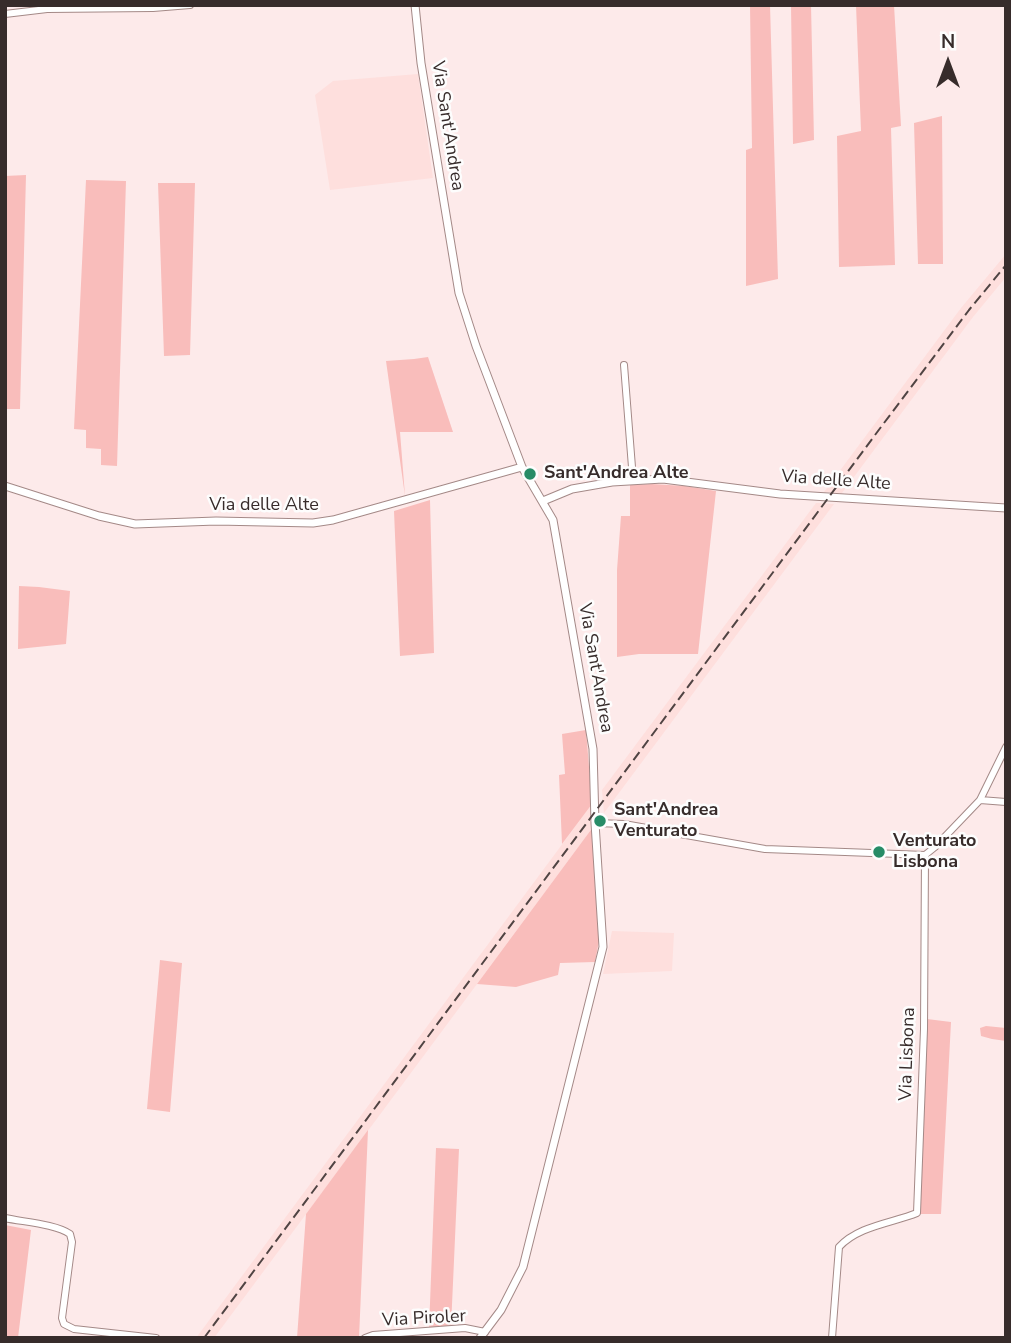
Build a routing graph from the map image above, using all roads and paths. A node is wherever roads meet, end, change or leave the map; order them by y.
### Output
1 (190, 5) edge
2 (415, 5) edge
3 (5, 15) edge
4 (624, 365) dead end
5 (522, 467) junction
6 (633, 480) junction
7 (5, 486) edge
8 (542, 501) junction
9 (1006, 508) edge
10 (1006, 747) edge
11 (980, 800) junction
12 (1006, 802) edge
13 (595, 823) junction
14 (925, 855) junction
15 (5, 1219) edge
16 (482, 1335) edge
17 (156, 1338) edge
18 (365, 1338) edge
19 (832, 1338) edge

1 - 3 street
2 - 5 street, Via Sant'Andrea
4 - 6 street
5 - 7 street, Via delle Alte
5 - 8 street, Via Sant'Andrea
6 - 8 street, Via delle Alte
6 - 9 street, Via delle Alte
8 - 13 street, Via Sant'Andrea
10 - 11 street
11 - 12 street
11 - 14 street
13 - 14 street
13 - 16 street, Via Sant'Andrea
14 - 19 street, Via Lisbona
15 - 17 street
16 - 18 street, Via Piroler

